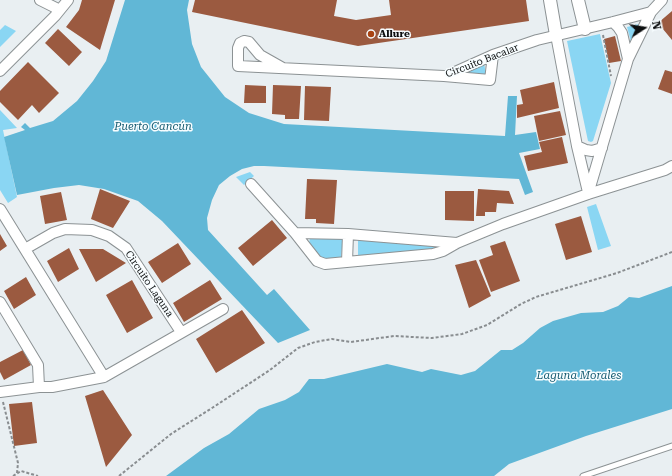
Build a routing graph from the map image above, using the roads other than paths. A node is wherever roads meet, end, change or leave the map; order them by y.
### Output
1 (40, 0) edge
2 (68, 0) edge
3 (550, 0) edge
4 (578, 0) edge
5 (662, 0) edge
6 (60, 10) junction
7 (651, 12) junction
8 (613, 22) junction
9 (585, 29) junction
10 (556, 35) junction
11 (493, 55) junction
12 (628, 59) junction
13 (283, 68) junction
14 (0, 71) edge
15 (444, 76) junction
16 (577, 146) junction
17 (602, 148) junction
18 (672, 166) edge
19 (251, 184) dead end
20 (588, 194) junction
21 (0, 209) edge
22 (3, 220) edge
23 (295, 233) junction
24 (348, 234) junction
25 (457, 243) junction
26 (25, 249) junction
27 (347, 262) junction
28 (0, 302) edge
29 (223, 309) dead end
30 (181, 332) junction
31 (104, 378) junction
32 (39, 387) junction
33 (1, 395) edge
34 (672, 446) edge
35 (583, 476) edge

1 - 6 street
2 - 6 street
3 - 10 street
4 - 9 street
5 - 7 street
6 - 14 street
7 - 8 street, Circuito Bacalar
7 - 12 street
8 - 9 street, Circuito Bacalar
8 - 12 street
9 - 10 street, Circuito Bacalar
10 - 11 street, Circuito Bacalar
10 - 16 street
11 - 15 street, Circuito Bacalar
11 - 15 street
12 - 17 street
13 - 13 street, Circuito Bacalar
13 - 15 street, Circuito Bacalar
16 - 17 street
16 - 20 street
17 - 20 street
18 - 20 street
19 - 23 street
20 - 25 street
21 - 22 street
22 - 26 street
23 - 24 street
23 - 27 street
24 - 25 street
24 - 27 street
25 - 27 street
26 - 30 street, Circuito Laguna
26 - 31 street
28 - 32 street
29 - 30 street
30 - 31 street
31 - 32 street
32 - 33 street
34 - 35 lane

